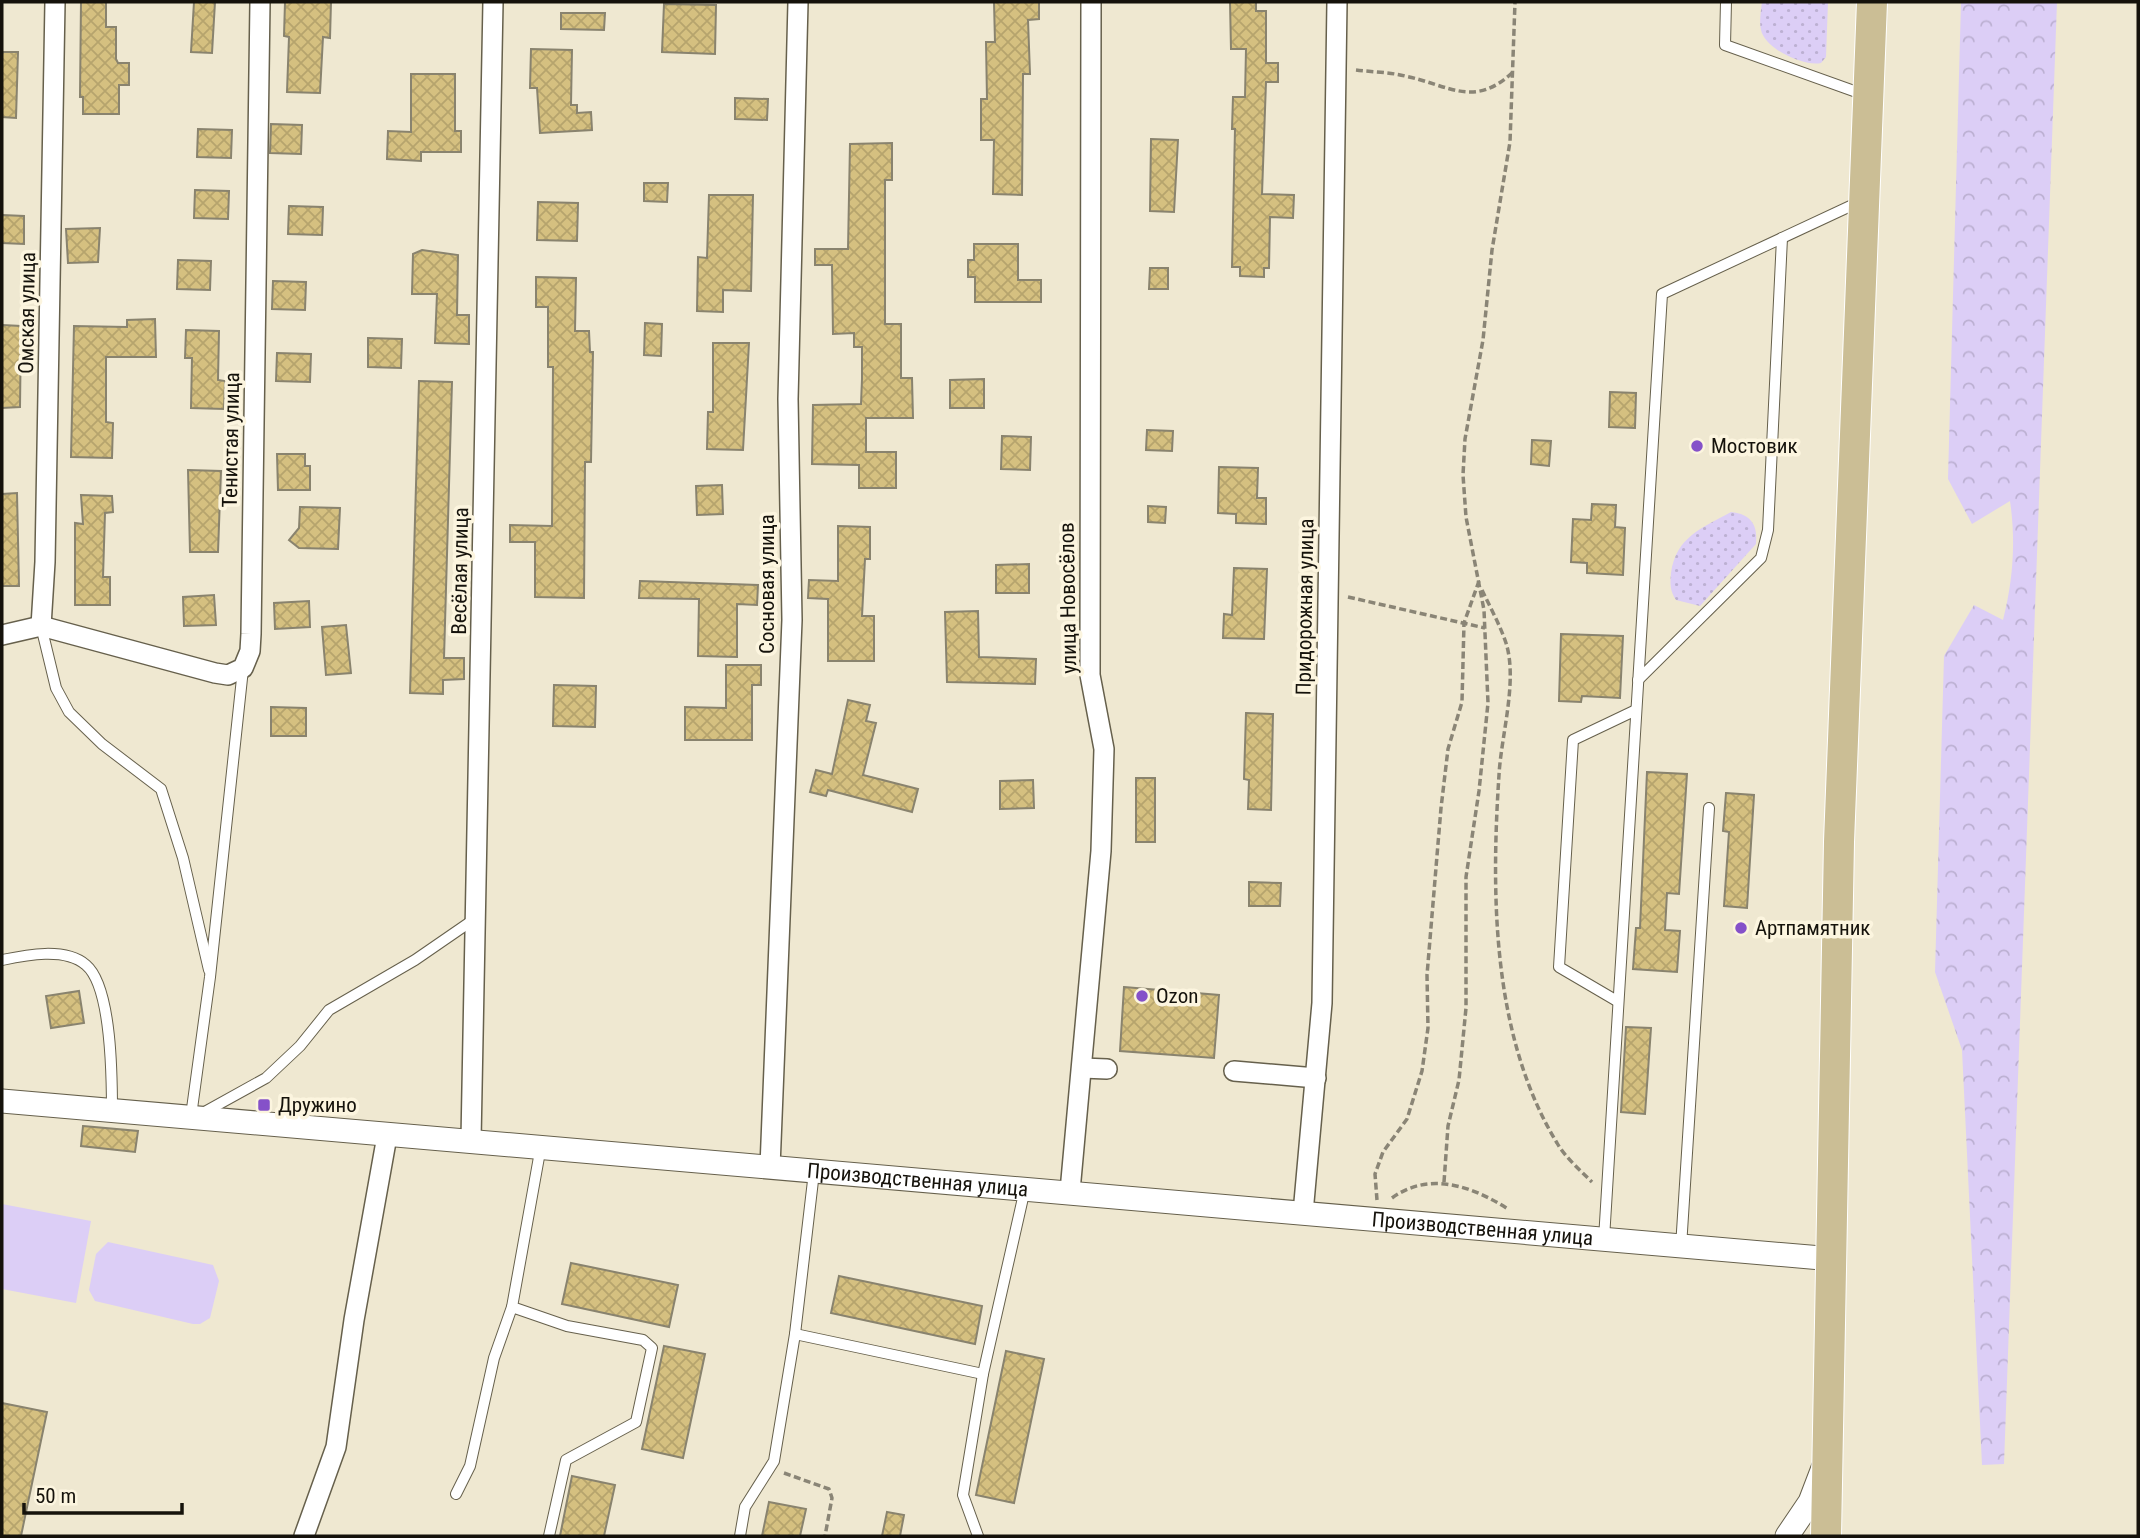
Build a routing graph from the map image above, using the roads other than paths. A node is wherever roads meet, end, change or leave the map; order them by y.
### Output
1 (55, 2) edge
2 (260, 2) edge
3 (493, 2) edge
4 (798, 2) edge
5 (1090, 2) edge
6 (1337, 2) edge
7 (1726, 2) edge
8 (1872, 2) edge
9 (1869, 96) junction
10 (1866, 199) junction
11 (1782, 238) junction
12 (41, 625) junction
13 (2, 635) edge
14 (243, 668) junction
15 (1638, 680) junction
16 (1636, 710) junction
17 (1709, 808) dead end
18 (476, 918) junction
19 (2, 960) edge
20 (211, 977) junction
21 (1617, 1001) junction
22 (1082, 1068) junction
23 (1107, 1069) dead end
24 (1234, 1071) dead end
25 (1316, 1078) junction
26 (2, 1101) edge
27 (112, 1113) junction
28 (191, 1119) junction
29 (387, 1136) junction
30 (471, 1140) junction
31 (541, 1146) junction
32 (770, 1167) junction
33 (814, 1171) junction
34 (1025, 1187) junction
35 (1070, 1191) junction
36 (1303, 1213) junction
37 (1604, 1241) junction
38 (1681, 1248) junction
39 (1833, 1259) junction
40 (512, 1307) junction
41 (795, 1334) junction
42 (983, 1374) junction
43 (1829, 1452) junction
44 (456, 1494) dead end
45 (304, 1536) edge
46 (549, 1536) edge
47 (740, 1536) edge
48 (978, 1536) edge
49 (1787, 1536) edge
50 (1826, 1536) edge

1 - 12 street, Омская улица
2 - 14 street, Тенистая улица
3 - 18 street, Весёлая улица
4 - 32 street, Сосновая улица
5 - 22 street, улица Новосёлов
6 - 25 street, Придорожная улица
7 - 9 lane
8 - 9 main road
9 - 10 main road
10 - 11 lane
10 - 39 main road
11 - 15 lane
11 - 15 lane
12 - 13 street
12 - 14 street
12 - 20 lane
14 - 20 lane
15 - 16 lane
16 - 21 lane
16 - 21 lane
17 - 38 lane
18 - 28 lane
18 - 30 street, Весёлая улица
19 - 27 lane
20 - 28 lane
21 - 37 lane
22 - 23 street
22 - 35 street, улица Новосёлов
24 - 25 street
25 - 36 street, Придорожная улица
26 - 27 street, Производственная улица
27 - 28 street, Производственная улица
28 - 29 street, Производственная улица
29 - 30 street, Производственная улица
29 - 45 street
30 - 31 street, Производственная улица
31 - 32 street, Производственная улица
31 - 40 lane
32 - 33 street, Производственная улица
33 - 34 street, Производственная улица
33 - 41 lane
34 - 35 street, Производственная улица
34 - 42 lane
35 - 36 street, Производственная улица
36 - 37 street, Производственная улица
37 - 38 street, Производственная улица
38 - 39 street, Производственная улица
39 - 43 main road
40 - 44 lane
40 - 46 lane
41 - 42 lane
41 - 47 lane
42 - 48 lane
43 - 49 street
43 - 50 main road

